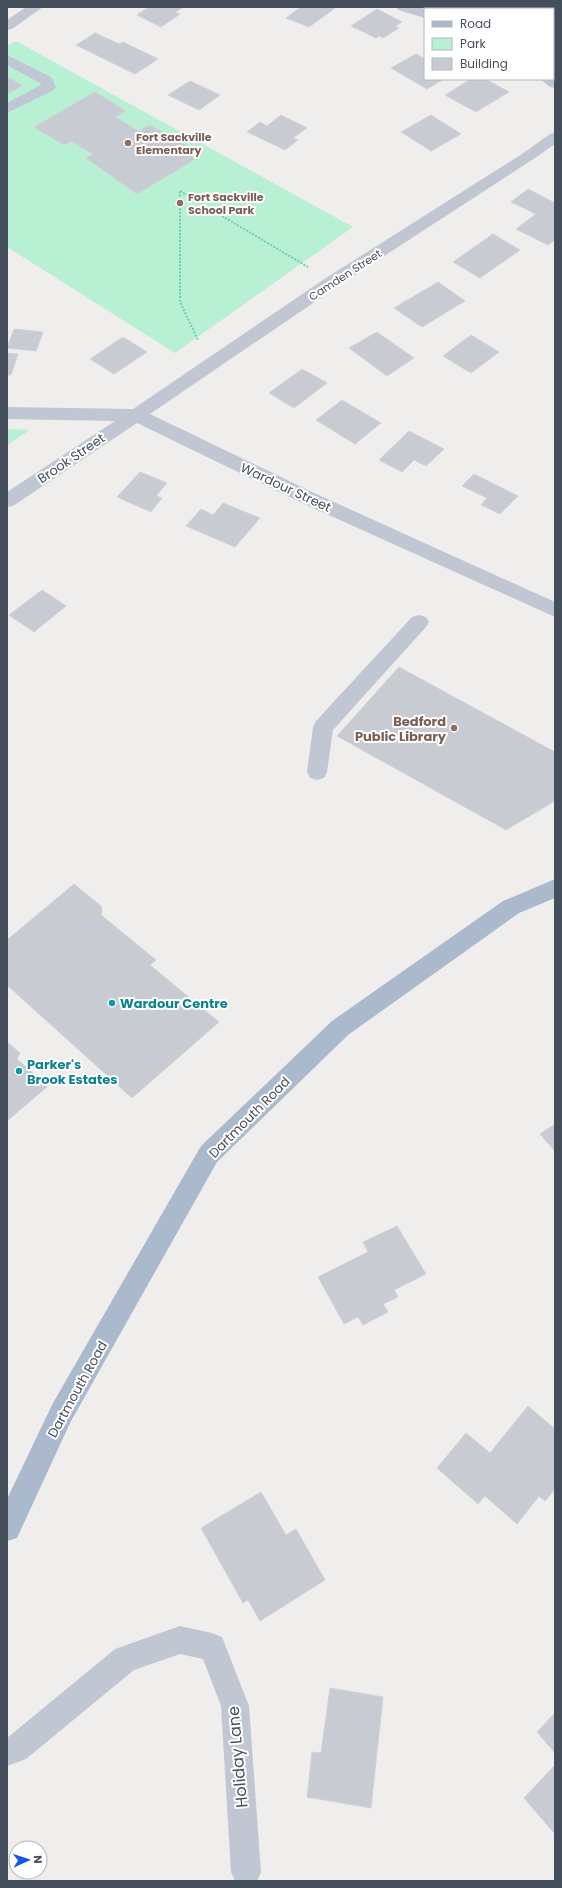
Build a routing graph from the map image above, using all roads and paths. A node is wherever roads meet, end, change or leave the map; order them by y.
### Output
1 (36, 7) edge
2 (403, 7) edge
3 (424, 10) edge
4 (7, 26) edge
5 (7, 59) edge
6 (7, 109) edge
7 (555, 137) edge
8 (332, 282) junction
9 (210, 366) junction
10 (7, 413) edge
11 (136, 415) junction
12 (7, 501) edge
13 (555, 610) edge
14 (419, 622) dead end
15 (316, 772) dead end
16 (555, 888) edge
17 (7, 1528) edge
18 (7, 1752) edge
19 (246, 1872) dead end

1 - 4 street
2 - 3 street
5 - 6 street
7 - 8 street, Camden Street
8 - 9 street, Camden Street
8 - 9 path
9 - 11 street, Camden Street
10 - 11 street, Wardour Street
11 - 12 street, Brook Street
11 - 13 street, Wardour Street
14 - 15 street
16 - 17 main road, Dartmouth Road
18 - 19 street, Holiday Lane

